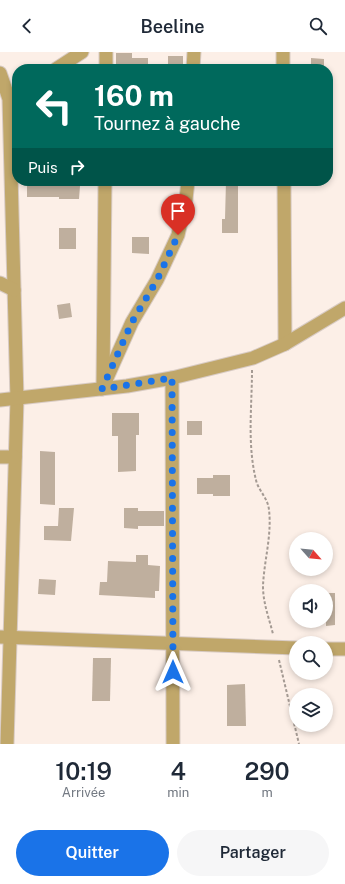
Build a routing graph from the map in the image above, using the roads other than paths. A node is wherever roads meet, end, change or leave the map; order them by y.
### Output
1 (82, 52) edge
2 (106, 52) edge
3 (194, 52) edge
4 (283, 52) edge
5 (64, 64) edge
6 (106, 64) edge
7 (193, 64) edge
8 (283, 64) edge
9 (0, 73) edge
10 (9, 99) edge
11 (105, 186) edge
12 (187, 186) edge
13 (284, 186) edge
14 (0, 283) edge
15 (14, 290) junction
16 (345, 308) edge
17 (285, 344) junction
18 (172, 378) junction
19 (102, 389) junction
20 (17, 399) junction
21 (0, 400) edge
22 (0, 457) edge
23 (15, 457) junction
24 (5, 637) edge
25 (173, 644) junction
26 (289, 648) edge
27 (333, 649) edge
28 (345, 649) edge
29 (7, 744) edge
30 (173, 744) edge

1 - 5 street
2 - 6 street
3 - 7 street
4 - 8 street
9 - 10 street
10 - 15 street
11 - 19 street
12 - 19 street
13 - 17 street
14 - 15 street
15 - 20 street
16 - 17 street
17 - 18 street
18 - 19 street
18 - 25 street
19 - 20 street
20 - 21 street
20 - 23 street
22 - 23 street
23 - 24 street
24 - 25 street
24 - 29 street
25 - 26 street
25 - 30 street
27 - 28 street

